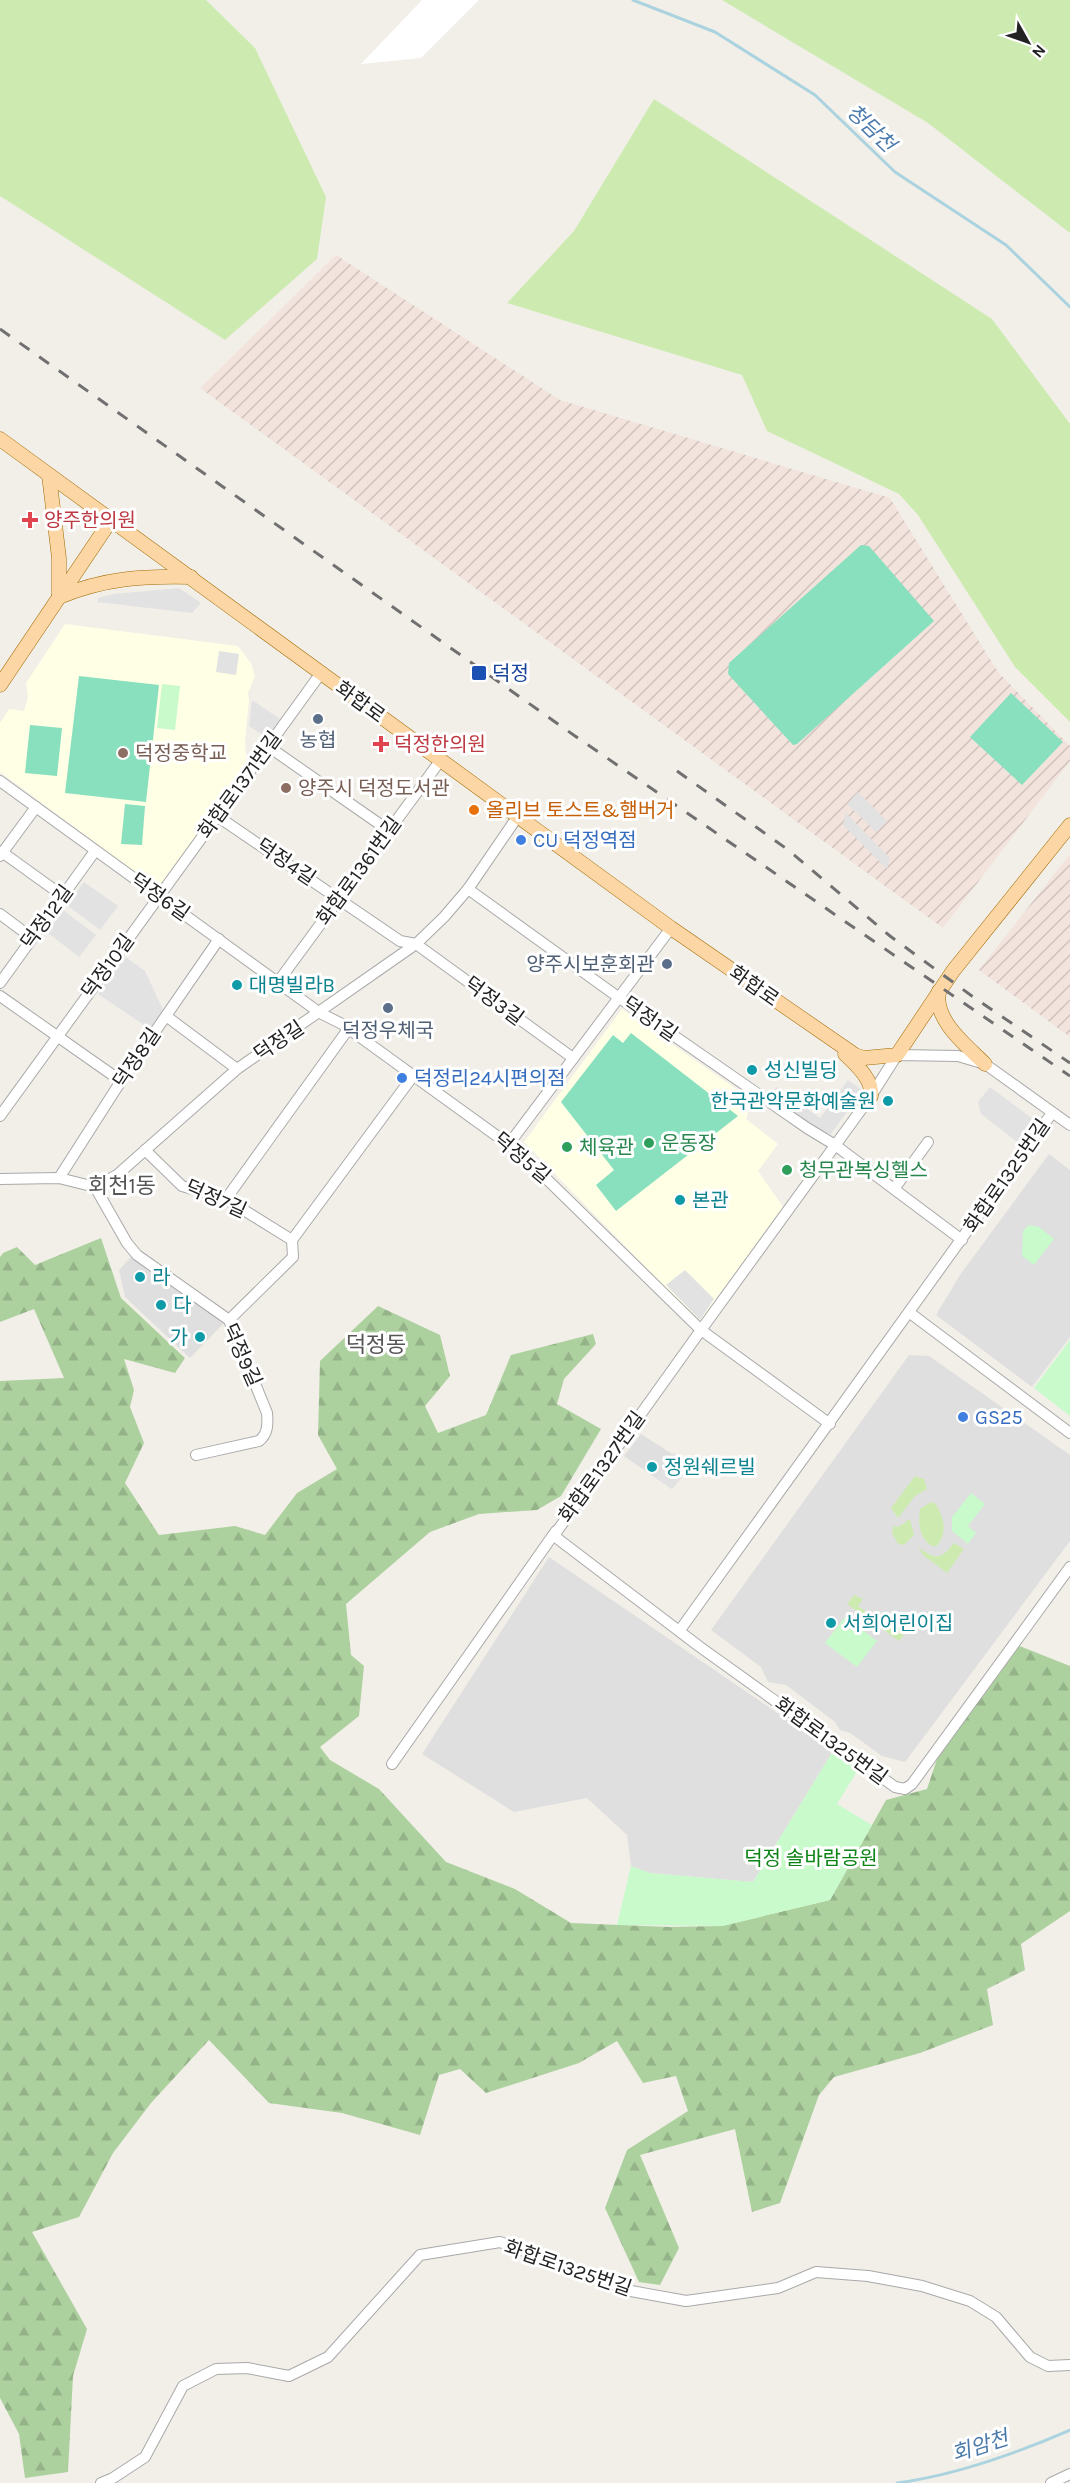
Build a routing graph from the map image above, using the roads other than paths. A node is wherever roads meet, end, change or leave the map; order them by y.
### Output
1 (0, 439) edge
2 (49, 475) junction
3 (111, 520) junction
4 (191, 577) junction
5 (59, 597) junction
6 (321, 673) junction
7 (0, 685) edge
8 (268, 747) junction
9 (440, 761) junction
10 (0, 780) edge
11 (36, 807) junction
12 (217, 816) junction
13 (518, 816) junction
14 (1070, 825) edge
15 (388, 830) junction
16 (95, 851) junction
17 (1, 854) edge
18 (468, 889) junction
19 (63, 896) junction
20 (159, 896) junction
21 (339, 898) junction
22 (0, 914) edge
23 (671, 928) junction
24 (32, 938) junction
25 (219, 939) junction
26 (416, 944) junction
27 (278, 982) junction
28 (0, 983) edge
29 (0, 996) edge
30 (935, 996) junction
31 (618, 997) junction
32 (320, 1013) junction
33 (166, 1016) junction
34 (349, 1028) junction
35 (57, 1036) junction
36 (836, 1043) junction
37 (897, 1055) junction
38 (573, 1058) junction
39 (985, 1064) junction
40 (237, 1069) junction
41 (413, 1076) junction
42 (121, 1081) junction
43 (874, 1090) junction
44 (1052, 1113) junction
45 (0, 1116) edge
46 (1070, 1125) edge
47 (928, 1142) dead end
48 (509, 1144) junction
49 (835, 1145) junction
50 (145, 1150) junction
51 (58, 1178) junction
52 (0, 1179) edge
53 (95, 1187) junction
54 (894, 1189) junction
55 (226, 1199) junction
56 (292, 1240) junction
57 (962, 1240) junction
58 (910, 1313) junction
59 (229, 1320) junction
60 (701, 1330) junction
61 (830, 1424) junction
62 (1070, 1433) edge
63 (196, 1455) dead end
64 (556, 1531) junction
65 (1070, 1568) edge
66 (680, 1630) junction
67 (392, 1764) dead end
68 (1070, 2365) edge
69 (1070, 2474) edge
70 (100, 2483) edge
71 (1051, 2483) edge

1 - 2 main road, 화합로
2 - 3 main road, 화합로
2 - 5 main road
3 - 4 main road, 화합로
3 - 5 main road
4 - 5 main road
4 - 6 main road, 화합로
5 - 7 main road
6 - 8 street, 화합로1371번길
6 - 9 main road, 화합로
8 - 12 street, 화합로1371번길
8 - 15 street
9 - 13 main road, 화합로
9 - 15 street, 화합로1361번길
10 - 11 street, 덕정6길
11 - 16 street, 덕정6길
11 - 17 street
12 - 20 street, 화합로1371번길
12 - 21 street, 덕정4길
13 - 18 street, 덕정길
13 - 23 main road, 화합로
14 - 30 main road
15 - 21 street, 화합로1361번길
16 - 19 street, 덕정12길
16 - 20 street, 덕정6길
17 - 19 street
18 - 26 street, 덕정길
18 - 31 street, 덕정1길
19 - 24 street, 덕정12길
20 - 25 street, 덕정6길
20 - 35 street, 덕정10길
21 - 26 street, 덕정4길
21 - 27 street, 화합로1361번길
22 - 24 street
23 - 31 street
23 - 36 main road, 화합로
24 - 28 street, 덕정12길
25 - 27 street, 덕정6길
25 - 33 street, 덕정8길
26 - 32 street, 덕정길
26 - 38 street, 덕정3길
27 - 32 street, 덕정6길
29 - 35 street
30 - 37 main road
30 - 39 main road
31 - 38 street
31 - 49 street, 덕정1길
32 - 34 street, 덕정5길
32 - 40 street, 덕정길
33 - 40 street
33 - 42 street, 덕정8길
34 - 41 street, 덕정5길
34 - 55 street
35 - 42 street
35 - 45 street, 덕정10길
36 - 37 main road, 화합로
36 - 43 main road
37 - 39 street, 화합로1325번길
37 - 43 street
38 - 48 street
39 - 44 street, 화합로1325번길
40 - 50 street, 덕정길
41 - 48 street, 덕정5길
41 - 56 street
42 - 51 street, 덕정8길
43 - 49 street, 화합로1327번길
44 - 46 street, 화합로1325번길
44 - 57 street, 화합로1325번길
47 - 54 street
48 - 60 street, 덕정5길
49 - 54 street, 화합로1325번길
49 - 60 street, 화합로1327번길
50 - 53 street, 덕정길
50 - 55 street, 덕정7길
51 - 52 street
51 - 53 street
53 - 59 street, 덕정9길
54 - 57 street, 화합로1325번길
55 - 56 street, 덕정7길
56 - 59 street
57 - 58 street, 화합로1325번길
58 - 61 street, 화합로1325번길
58 - 62 street
59 - 63 street, 덕정9길
60 - 61 street
60 - 64 street, 화합로1327번길
61 - 66 street, 화합로1325번길
64 - 66 street, 화합로1327번길
64 - 67 street
65 - 66 street, 화합로1325번길
68 - 70 street, 화합로1325번길
69 - 71 street

